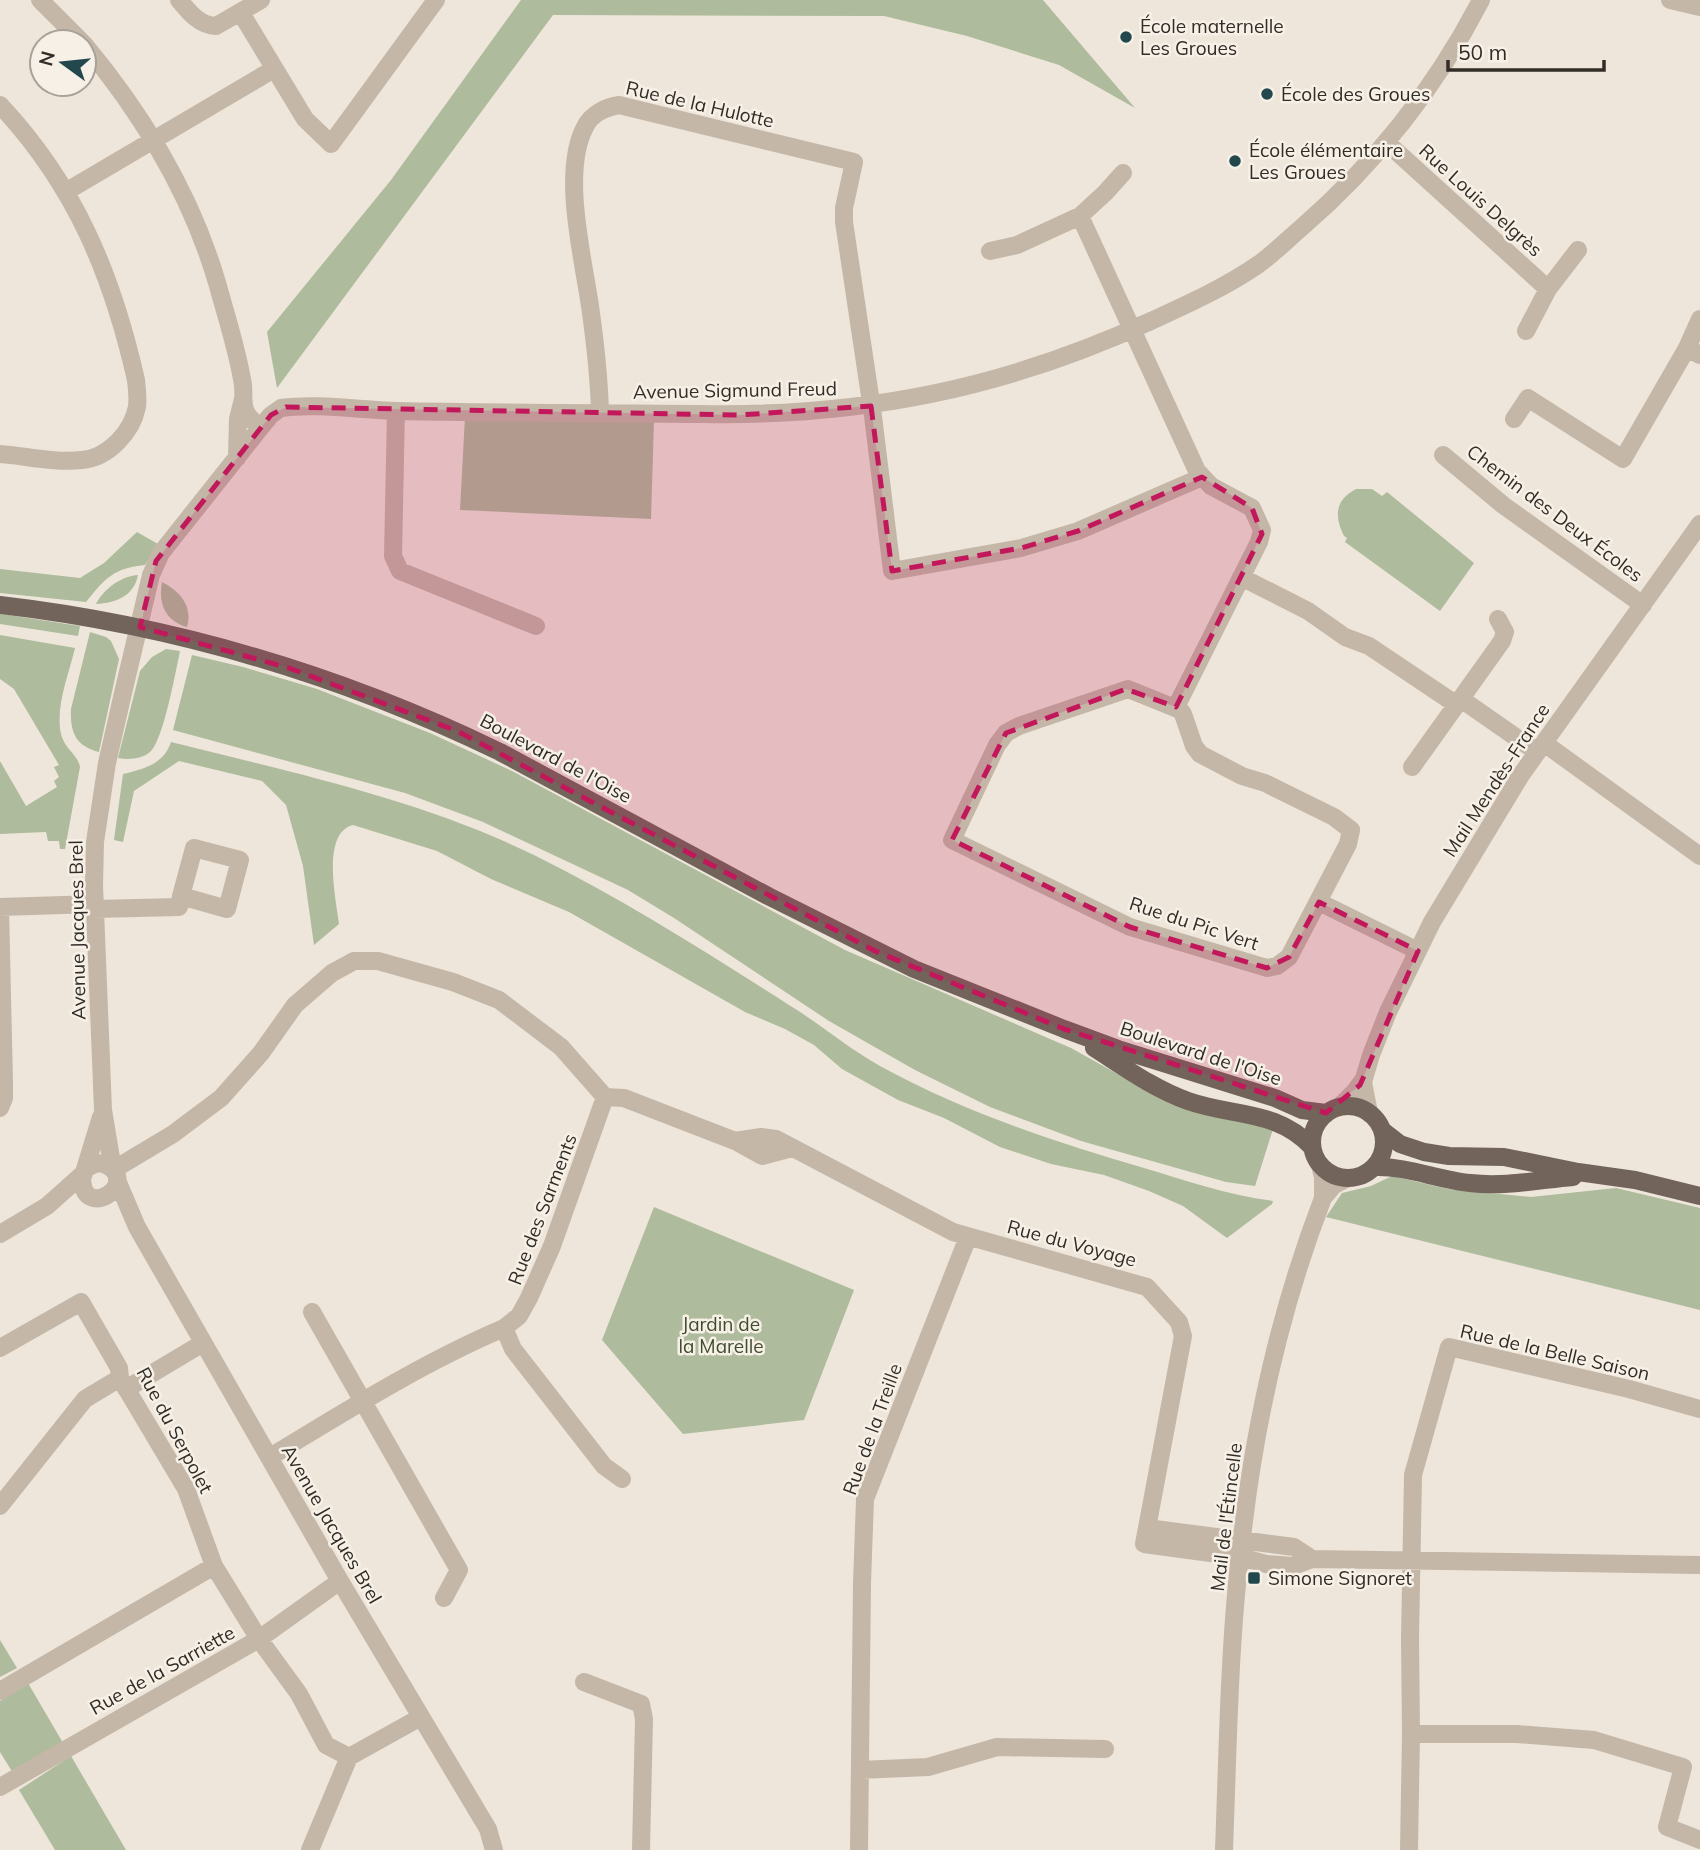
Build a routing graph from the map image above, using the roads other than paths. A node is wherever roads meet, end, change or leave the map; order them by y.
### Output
1 (40, 0) edge
2 (179, 0) edge
3 (261, 0) edge
4 (436, 0) edge
5 (1481, 0) edge
6 (1670, 0) edge
7 (1700, 7) edge
8 (241, 13) junction
9 (68, 28) edge
10 (98, 62) edge
11 (274, 69) junction
12 (0, 105) edge
13 (154, 140) junction
14 (1386, 142) junction
15 (1122, 173) dead end
16 (67, 191) junction
17 (1080, 216) junction
18 (990, 250) dead end
19 (1578, 250) dead end
20 (1548, 289) junction
21 (1700, 319) edge
22 (1133, 329) junction
23 (1526, 331) dead end
24 (1694, 352) edge
25 (243, 392) junction
26 (871, 406) junction
27 (396, 411) junction
28 (600, 412) junction
29 (1514, 419) dead end
30 (265, 422) junction
31 (0, 454) edge
32 (1443, 455) dead end
33 (237, 458) junction
34 (1202, 477) junction
35 (1700, 524) edge
36 (1241, 577) junction
37 (0, 605) edge
38 (1643, 605) junction
39 (1498, 619) dead end
40 (537, 626) dead end
41 (140, 627) junction
42 (1459, 702) junction
43 (1176, 707) junction
44 (1540, 747) junction
45 (1412, 767) dead end
46 (1700, 856) edge
47 (181, 896) dead end
48 (1319, 902) junction
49 (95, 906) junction
50 (0, 907) edge
51 (1418, 951) junction
52 (1064, 1030) junction
53 (1364, 1079) junction
54 (605, 1097) junction
55 (0, 1108) edge
56 (103, 1110) junction
57 (1333, 1110) junction
58 (1369, 1113) junction
59 (1382, 1130) junction
60 (1312, 1147) junction
61 (1320, 1165) junction
62 (1375, 1167) junction
63 (85, 1171) junction
64 (115, 1175) junction
65 (1607, 1175) junction
66 (1346, 1179) junction
67 (1700, 1196) edge
68 (96, 1198) junction
69 (1323, 1198) junction
70 (47, 1206) junction
71 (137, 1227) junction
72 (0, 1234) edge
73 (968, 1237) junction
74 (312, 1312) dead end
75 (504, 1328) junction
76 (203, 1343) junction
77 (0, 1348) edge
78 (123, 1384) junction
79 (364, 1401) junction
80 (1700, 1409) edge
81 (270, 1457) junction
82 (622, 1479) dead end
83 (0, 1506) edge
84 (1240, 1549) junction
85 (1411, 1560) junction
86 (1700, 1565) edge
87 (214, 1566) junction
88 (340, 1581) junction
89 (444, 1598) dead end
90 (259, 1639) junction
91 (584, 1682) dead end
92 (0, 1690) edge
93 (421, 1717) junction
94 (1411, 1734) junction
95 (1105, 1749) dead end
96 (349, 1757) junction
97 (860, 1770) junction
98 (0, 1787) edge
99 (1700, 1840) edge
100 (495, 1848) edge
101 (310, 1850) edge
102 (641, 1850) edge
103 (859, 1850) edge
104 (1224, 1850) edge
105 (1409, 1850) edge

1 - 9 street
2 - 8 street
3 - 8 street
4 - 11 street
5 - 14 street, Avenue Sigmund Freud
6 - 7 street
8 - 11 street
10 - 13 street
11 - 13 street
12 - 16 street
13 - 16 street
13 - 25 street
14 - 20 street, Rue Louis Delgrès
14 - 22 street, Avenue Sigmund Freud
15 - 17 street
16 - 31 street
17 - 18 street
17 - 22 street
19 - 20 street, Rue Louis Delgrès
20 - 23 street, Rue Louis Delgrès
21 - 24 street
22 - 26 street, Avenue Sigmund Freud
22 - 34 street
24 - 29 street
25 - 30 street
25 - 33 street
26 - 28 street, Avenue Sigmund Freud
26 - 28 street, Rue de la Hulotte
26 - 34 street
27 - 28 street, Avenue Sigmund Freud
27 - 30 street, Avenue Sigmund Freud
27 - 40 street
30 - 33 street, Avenue Jacques Brel
32 - 38 street, Chemin des Deux Écoles
33 - 41 street, Avenue Jacques Brel
34 - 36 street
35 - 38 street, Mail Mendès-France
36 - 42 street
36 - 43 street
37 - 41 main road, Boulevard de l'Oise
38 - 44 street, Mail Mendès-France
39 - 42 street
41 - 49 street, Avenue Jacques Brel
41 - 52 main road, Boulevard de l'Oise
42 - 44 street
42 - 45 street
43 - 48 street, Rue du Pic Vert
43 - 48 street, Rue du Pic Vert
44 - 46 street
44 - 51 street, Mail Mendès-France
47 - 49 street
48 - 51 street
49 - 50 street
49 - 56 street, Avenue Jacques Brel
50 - 55 street
51 - 53 street, Mail Mendès-France
52 - 57 main road, Boulevard de l'Oise
52 - 60 main road, Boulevard de l'Oise
53 - 57 street, Mail Mendès-France
53 - 58 street, Mail Mendès-France
54 - 64 street
54 - 73 street, Rue du Voyage
54 - 75 street, Rue des Sarments
56 - 63 street, Avenue Jacques Brel
56 - 64 street, Avenue Jacques Brel
57 - 58 main road
57 - 60 main road
58 - 59 main road
59 - 62 main road
59 - 65 main road
60 - 61 main road
61 - 66 main road
61 - 69 street, Mail de l'Étincelle
62 - 65 main road
62 - 66 main road
63 - 64 street
63 - 68 street
63 - 70 street
64 - 68 street
64 - 71 street, Avenue Jacques Brel
65 - 67 main road
66 - 69 street
68 - 70 street
68 - 71 street, Avenue Jacques Brel
69 - 84 street, Mail de l'Étincelle
70 - 72 street
71 - 76 street, Avenue Jacques Brel
73 - 84 street, Rue du Voyage
73 - 97 street, Rue de la Treille
74 - 79 street
75 - 79 street, Rue des Sarments
75 - 82 street
76 - 78 street
76 - 81 street, Avenue Jacques Brel
77 - 78 street, Rue du Serpolet
78 - 83 street
78 - 87 street, Rue du Serpolet
79 - 81 street, Rue des Sarments
79 - 89 street
80 - 85 street, Rue de la Belle Saison
81 - 88 street, Avenue Jacques Brel
84 - 85 street
84 - 104 street, Mail de l'Étincelle
85 - 86 street
85 - 94 street, Rue de la Belle Saison
87 - 90 street, Rue du Serpolet
87 - 92 street
88 - 90 street, Rue de la Sarriette
88 - 93 street, Avenue Jacques Brel
90 - 96 street, Rue du Serpolet
90 - 98 street, Rue de la Sarriette
91 - 102 street
93 - 96 street
93 - 100 street, Avenue Jacques Brel
94 - 99 street
94 - 105 street, Rue de la Belle Saison
95 - 97 street
96 - 101 street
97 - 103 street, Rue de la Treille

